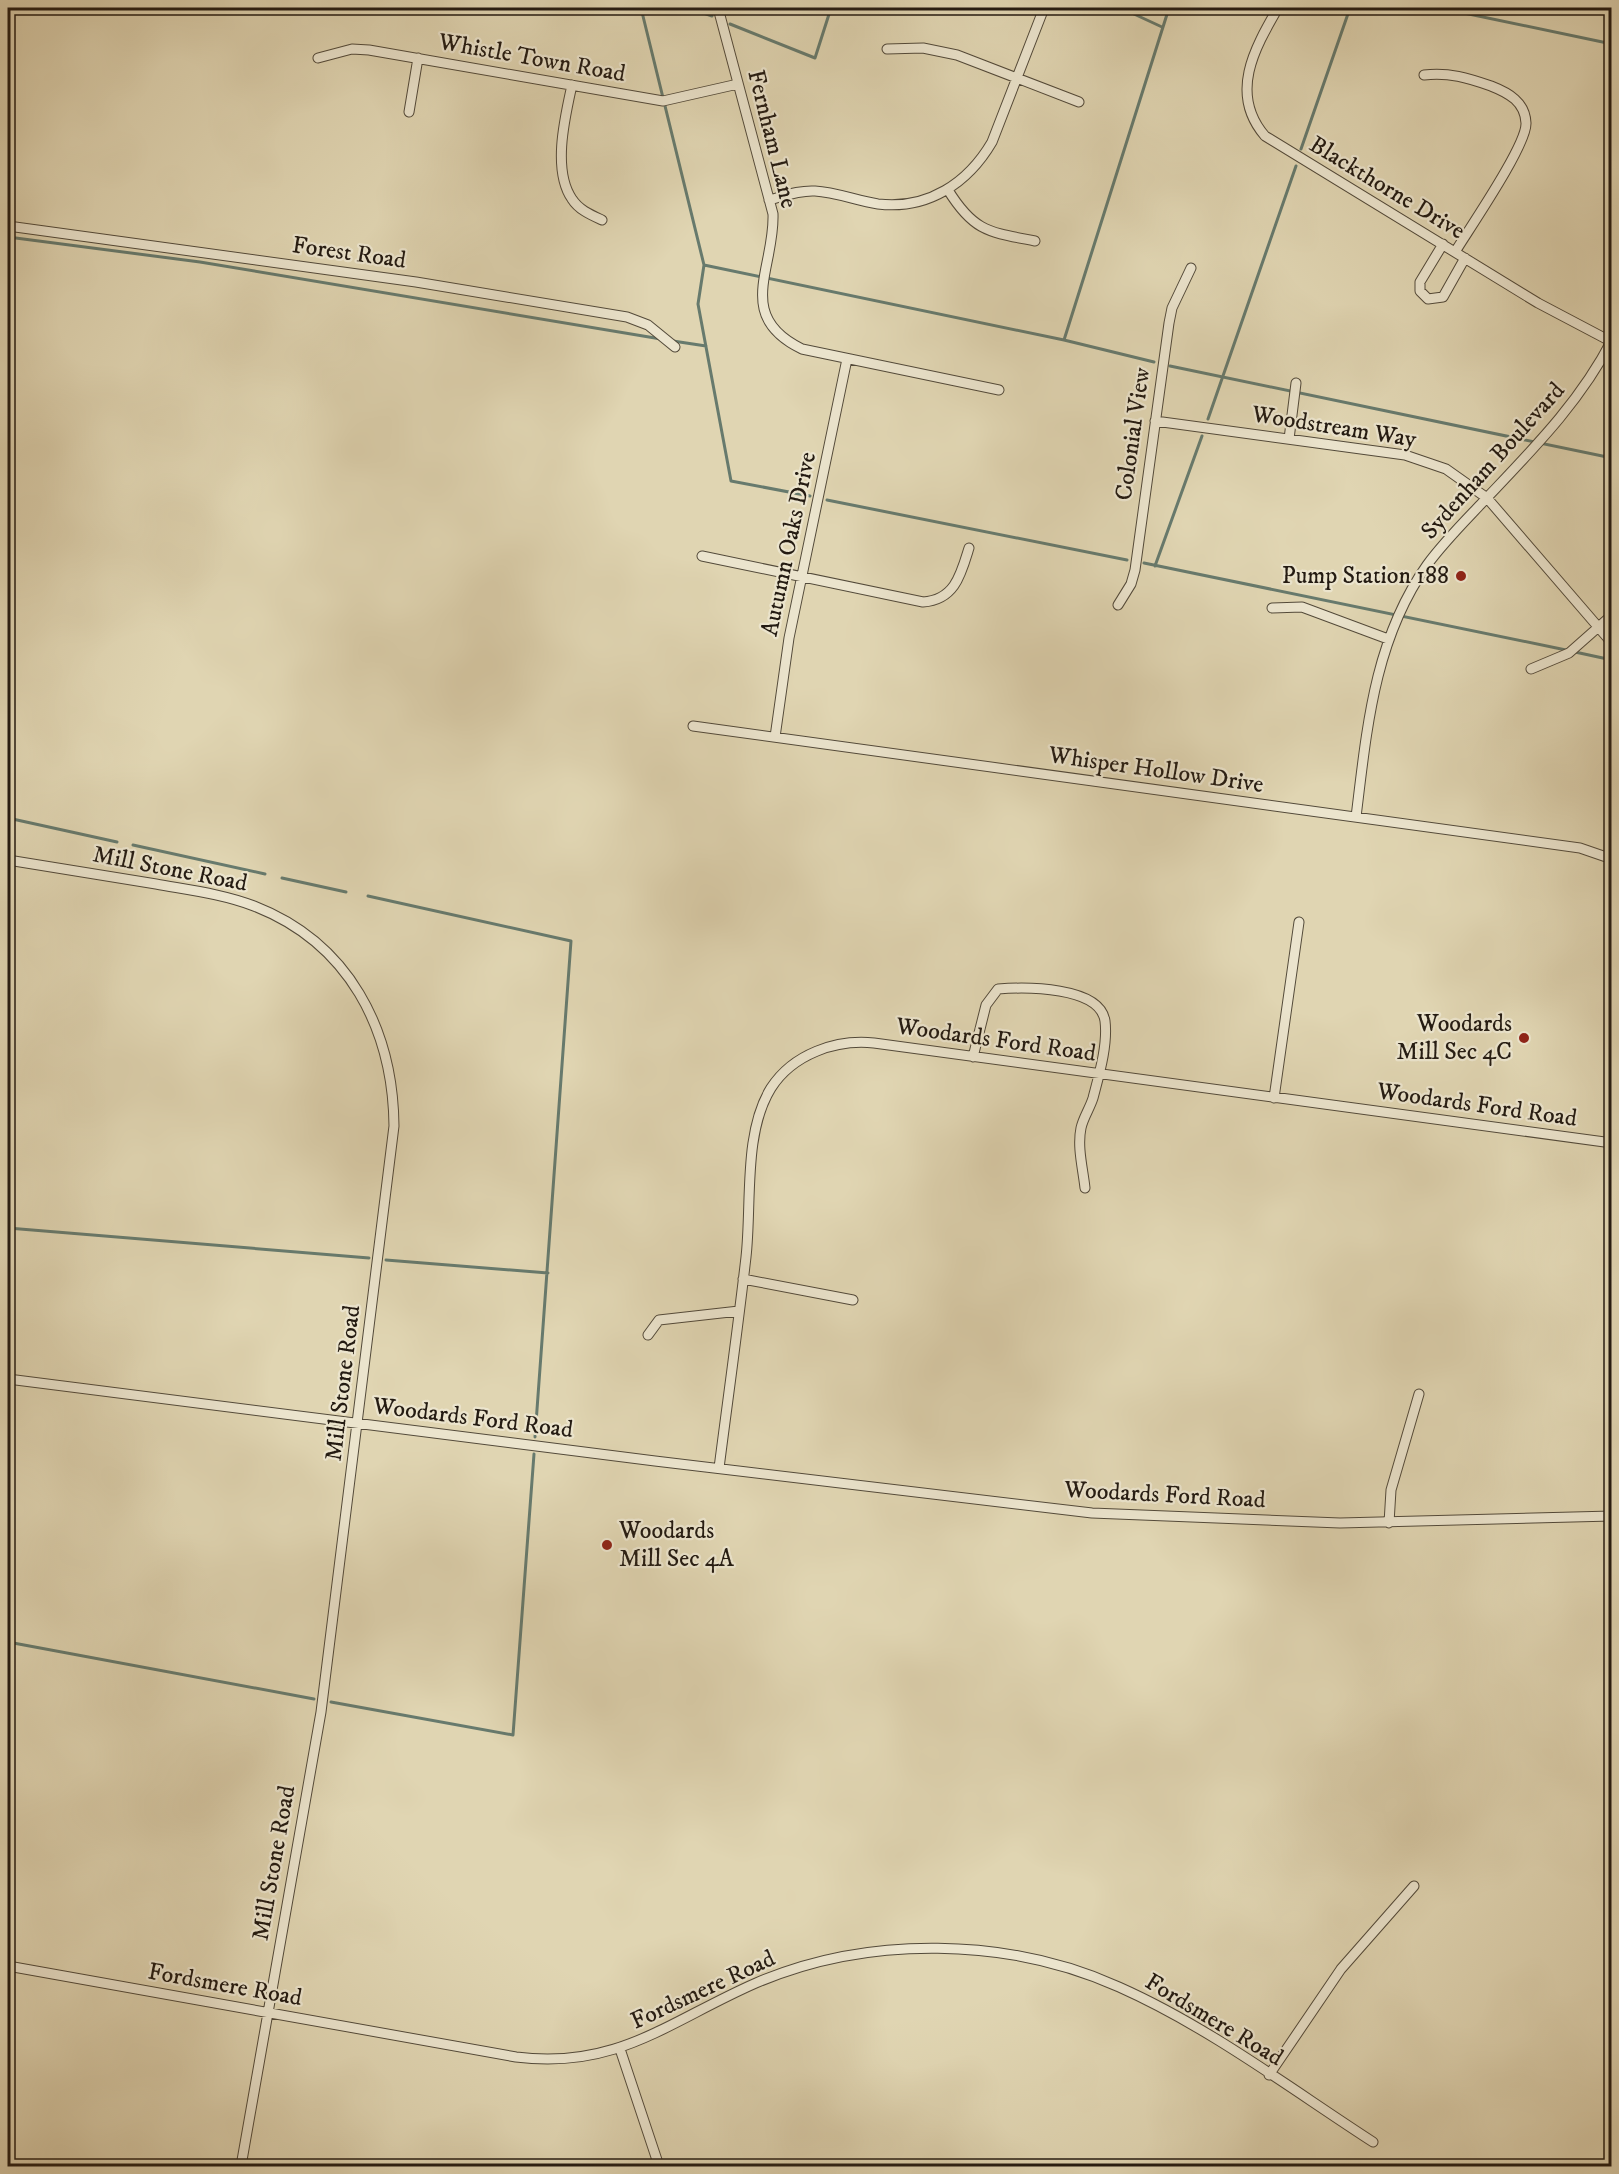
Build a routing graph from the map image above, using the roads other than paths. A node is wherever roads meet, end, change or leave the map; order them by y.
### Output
1 (718, 8) edge
2 (1044, 8) edge
3 (1278, 8) edge
4 (887, 49) dead end
5 (318, 58) dead end
6 (418, 58) junction
7 (1424, 75) dead end
8 (1017, 78) junction
9 (738, 84) junction
10 (572, 85) junction
11 (1079, 102) dead end
12 (409, 112) dead end
13 (948, 190) junction
14 (770, 200) junction
15 (602, 220) dead end
16 (8, 226) edge
17 (1035, 241) dead end
18 (1443, 244) junction
19 (1455, 252) junction
20 (1465, 258) junction
21 (1191, 268) dead end
22 (1611, 341) edge
23 (675, 347) dead end
24 (847, 359) junction
25 (1296, 383) dead end
26 (999, 390) dead end
27 (1155, 421) junction
28 (1289, 439) junction
29 (1486, 498) junction
30 (969, 548) dead end
31 (702, 555) dead end
32 (802, 577) junction
33 (1118, 605) dead end
34 (1272, 608) dead end
35 (1611, 615) edge
36 (1598, 627) junction
37 (1389, 639) junction
38 (1611, 643) edge
39 (1531, 669) dead end
40 (693, 726) dead end
41 (775, 737) junction
42 (1356, 817) junction
43 (1611, 859) edge
44 (8, 860) edge
45 (1299, 922) dead end
46 (973, 1057) junction
47 (1099, 1074) junction
48 (1274, 1098) junction
49 (1611, 1143) edge
50 (1086, 1188) dead end
51 (743, 1279) junction
52 (853, 1300) dead end
53 (739, 1311) junction
54 (648, 1335) dead end
55 (8, 1379) edge
56 (1419, 1394) dead end
57 (358, 1423) junction
58 (719, 1468) junction
59 (1611, 1516) edge
60 (1389, 1522) junction
61 (1414, 1886) dead end
62 (8, 1966) edge
63 (267, 2012) junction
64 (620, 2049) junction
65 (1269, 2075) junction
66 (1373, 2142) dead end
67 (241, 2166) edge
68 (659, 2166) edge

1 - 9 street, Fernham Lane
2 - 8 street
3 - 18 street, Blackthorne Drive
4 - 8 street
5 - 6 street, Whistle Town Road
6 - 10 street, Whistle Town Road
6 - 12 street
7 - 19 street
8 - 11 street
8 - 13 street
9 - 10 street, Whistle Town Road
9 - 14 street, Fernham Lane
10 - 15 street
13 - 14 street
13 - 17 street
14 - 24 street, Fernham Lane
16 - 23 street, Forest Road
18 - 19 street, Blackthorne Drive
18 - 20 street
19 - 20 street, Blackthorne Drive
20 - 22 street, Blackthorne Drive
21 - 27 street, Colonial View
22 - 29 street, Sydenham Boulevard
24 - 26 street, Fernham Lane
24 - 32 street, Autumn Oaks Drive
25 - 28 street
27 - 28 street, Woodstream Way
27 - 33 street, Colonial View
28 - 29 street, Woodstream Way
29 - 36 street, Woodstream Way
29 - 37 street, Sydenham Boulevard
30 - 32 street
31 - 32 street
32 - 41 street, Autumn Oaks Drive
34 - 37 street
35 - 36 street
36 - 38 street, Woodstream Way
36 - 39 street
37 - 42 street, Sydenham Boulevard
40 - 41 street, Whisper Hollow Drive
41 - 42 street, Whisper Hollow Drive
42 - 43 street, Whisper Hollow Drive
44 - 57 street, Mill Stone Road
45 - 48 street
46 - 47 street, Woodards Ford Road
46 - 47 street
46 - 51 street, Woodards Ford Road
47 - 48 street, Woodards Ford Road
47 - 50 street
48 - 49 street, Woodards Ford Road
51 - 52 street
51 - 53 street, Woodards Ford Road
53 - 54 street
53 - 58 street, Woodards Ford Road
55 - 57 street, Woodards Ford Road
56 - 60 street
57 - 58 street, Woodards Ford Road
57 - 63 street, Mill Stone Road
58 - 60 street, Woodards Ford Road
59 - 60 street, Woodards Ford Road
61 - 65 street
62 - 63 street, Fordsmere Road
63 - 64 street, Fordsmere Road
63 - 67 street, Mill Stone Road
64 - 65 street, Fordsmere Road
64 - 68 street
65 - 66 street, Fordsmere Road

